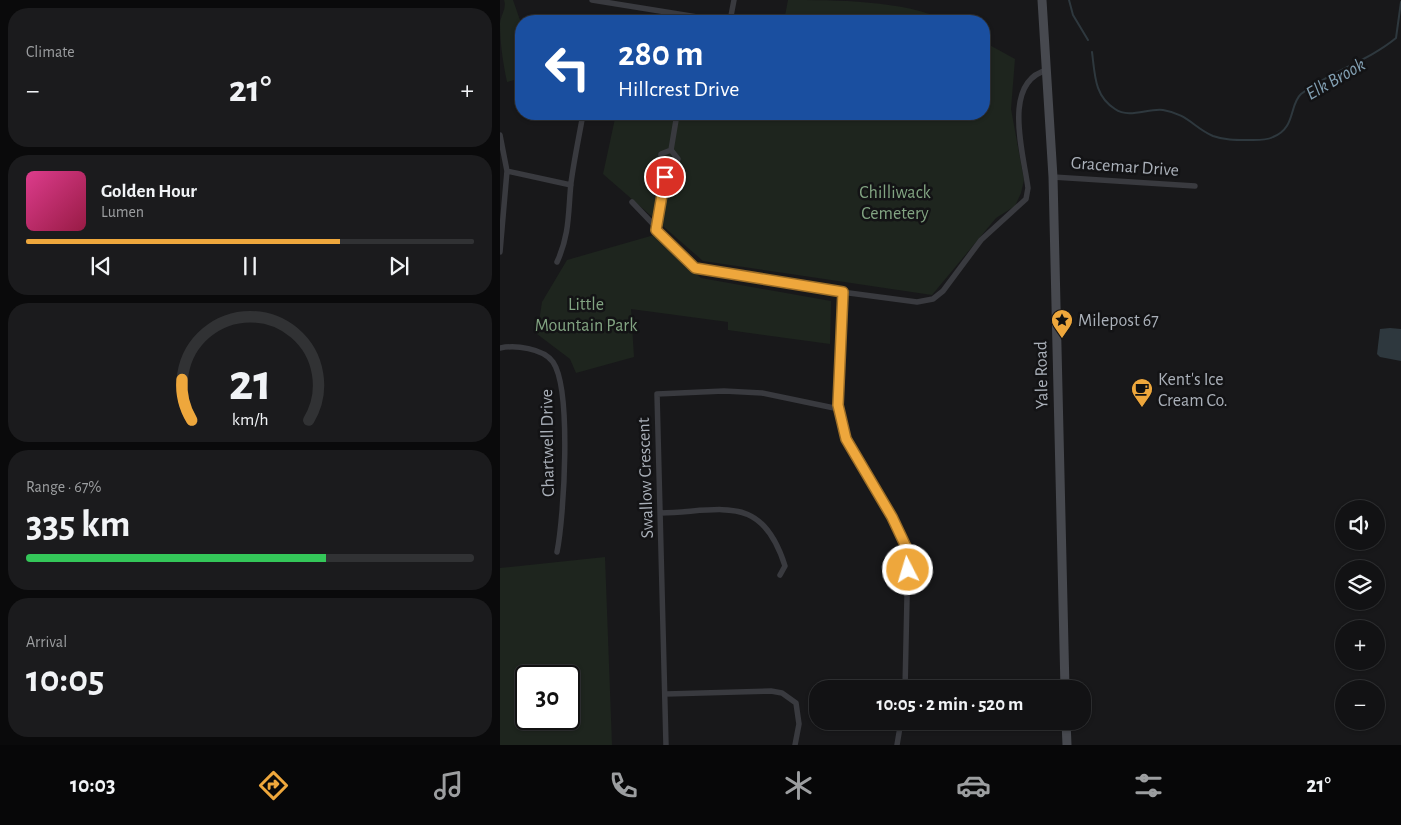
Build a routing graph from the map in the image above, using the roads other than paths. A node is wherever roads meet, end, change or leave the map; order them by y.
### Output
1 (592, 0) edge
2 (734, 0) edge
3 (1042, 0) edge
4 (685, 15) edge
5 (731, 15) edge
6 (1047, 70) junction
7 (581, 120) edge
8 (675, 120) edge
9 (500, 135) edge
10 (670, 150) junction
11 (507, 171) junction
12 (666, 171) junction
13 (1053, 177) junction
14 (571, 185) junction
15 (1195, 186) dead end
16 (632, 202) dead end
17 (656, 230) junction
18 (500, 252) edge
19 (557, 262) dead end
20 (843, 292) junction
21 (500, 348) edge
22 (839, 409) junction
23 (661, 513) junction
24 (557, 552) dead end
25 (780, 575) dead end
26 (905, 680) edge
27 (1065, 680) edge
28 (666, 694) junction
29 (900, 730) edge
30 (1066, 730) edge
31 (666, 745) edge
32 (795, 745) edge
33 (897, 745) edge
34 (1067, 745) edge

1 - 4 street
2 - 5 street
3 - 6 main road, Yale Road
6 - 13 main road, Yale Road
6 - 20 street
7 - 14 street
8 - 10 street
9 - 11 street
10 - 12 street
10 - 12 street
11 - 14 street
11 - 18 street
12 - 17 street
13 - 15 street, Gracemar Drive
13 - 27 main road, Yale Road
14 - 19 street
16 - 17 street
17 - 20 street
20 - 22 street
21 - 24 street, Chartwell Drive
22 - 23 street, Swallow Crescent
22 - 26 street
23 - 25 street
23 - 28 street, Swallow Crescent
28 - 31 street, Swallow Crescent
28 - 32 street
29 - 33 street
30 - 34 main road

